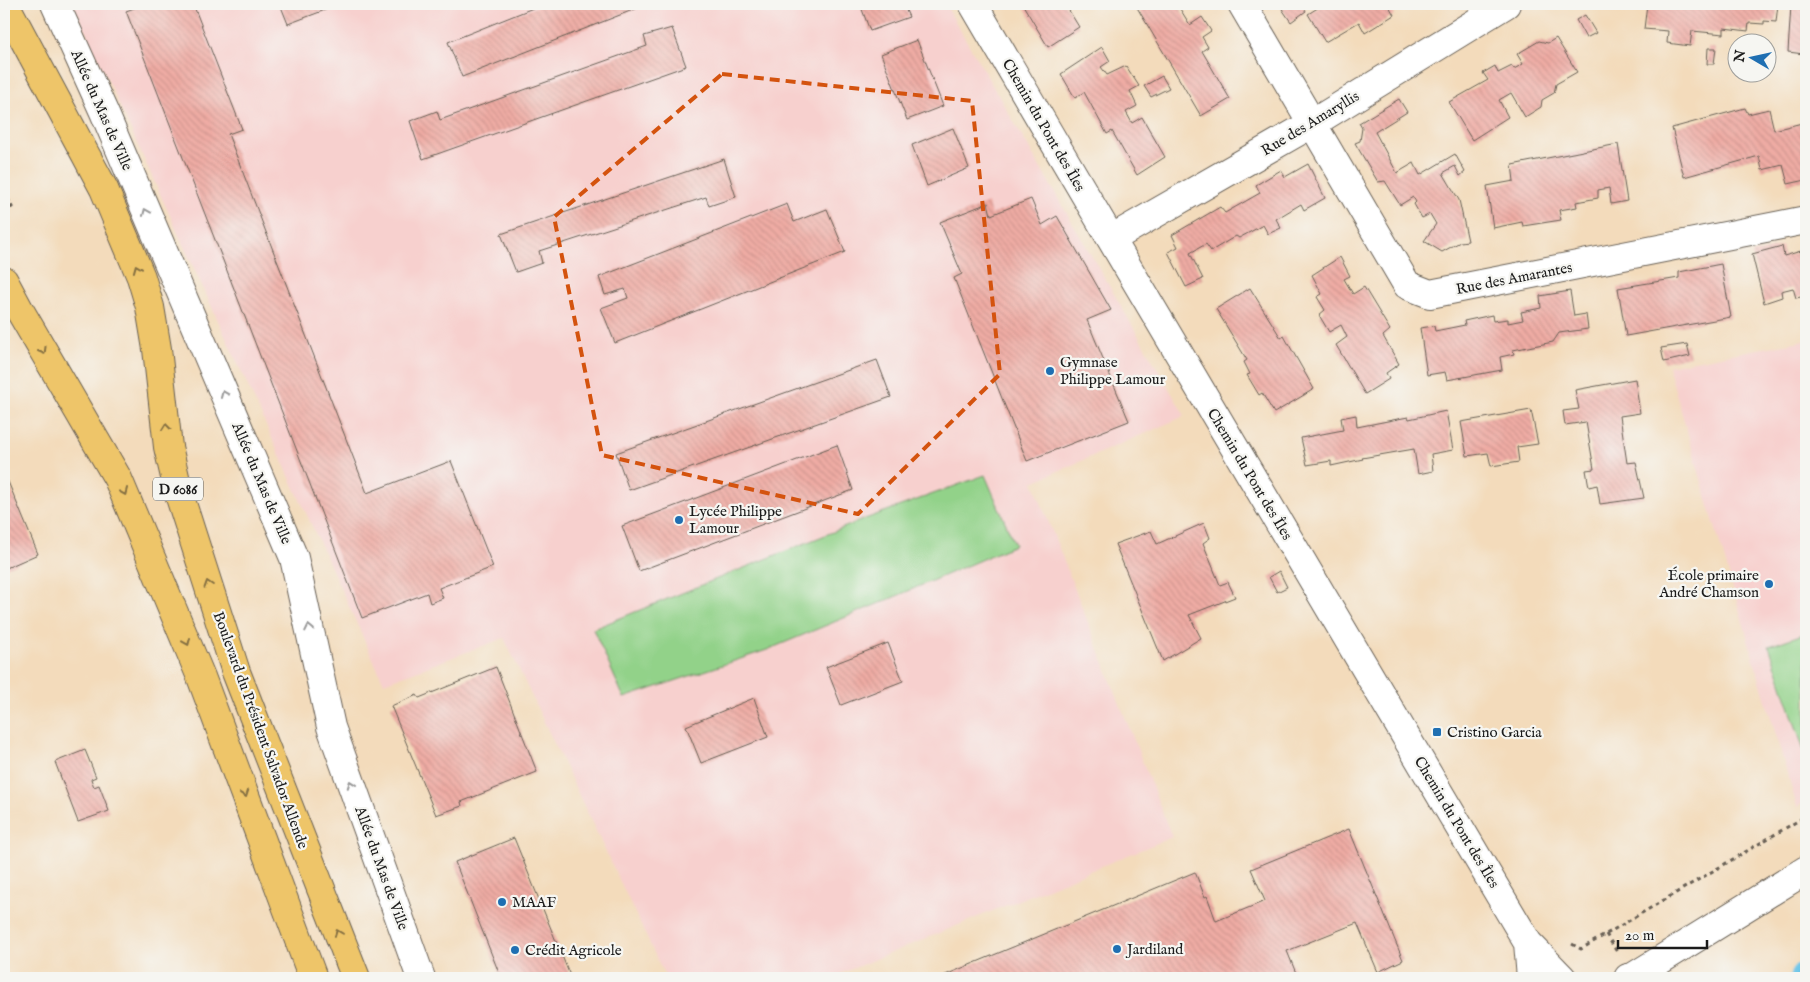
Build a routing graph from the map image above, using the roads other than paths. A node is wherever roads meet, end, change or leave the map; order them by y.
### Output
1 (5, 4) edge
2 (55, 4) edge
3 (973, 4) edge
4 (1242, 4) edge
5 (1506, 4) edge
6 (1313, 123) junction
7 (1806, 220) edge
8 (1111, 239) junction
9 (4, 280) edge
10 (4, 284) edge
11 (11, 311) edge
12 (1806, 870) edge
13 (1528, 943) junction
14 (1628, 973) edge
15 (313, 978) edge
16 (356, 978) edge
17 (421, 978) edge
18 (1532, 978) edge
19 (1562, 978) edge

16 -> 1 main road, Boulevard du Président Salvador Allende / D 6086
17 -> 2 street, Allée du Mas de Ville
3 - 8 street, Chemin du Pont des Îles
4 - 6 street, Rue des Amarantes
5 - 6 street, Rue des Amaryllis
6 - 7 street, Rue des Amarantes
6 - 8 street, Rue des Amaryllis
8 - 13 street, Chemin du Pont des Îles
9 - 11 main road
10 - 11 street
11 -> 15 main road
12 - 14 street
13 - 18 street, Chemin du Pont des Îles
13 - 19 street, Chemin du Pont des Îles

